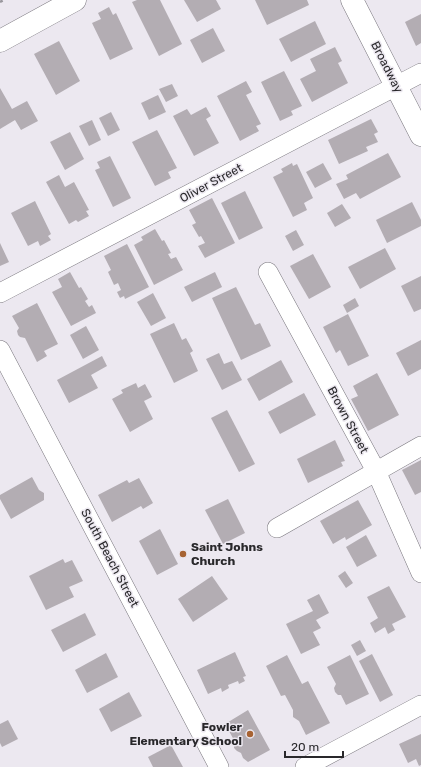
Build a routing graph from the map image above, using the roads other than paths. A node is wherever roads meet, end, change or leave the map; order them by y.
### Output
1 (75, 0) edge
2 (352, 0) edge
3 (0, 41) edge
4 (421, 73) edge
5 (396, 86) junction
6 (421, 135) edge
7 (268, 272) dead end
8 (0, 293) edge
9 (0, 350) edge
10 (421, 446) edge
11 (376, 471) junction
12 (277, 528) dead end
13 (421, 573) edge
14 (421, 705) edge
15 (219, 767) edge
16 (305, 767) edge

1 - 3 main road
2 - 5 main road, Broadway
4 - 5 street, Oliver Street
5 - 6 main road, Broadway
5 - 8 street, Oliver Street
7 - 11 street, Brown Street
9 - 15 street, South Beach Street
10 - 11 street
11 - 12 street
11 - 13 street, Brown Street
14 - 16 street

